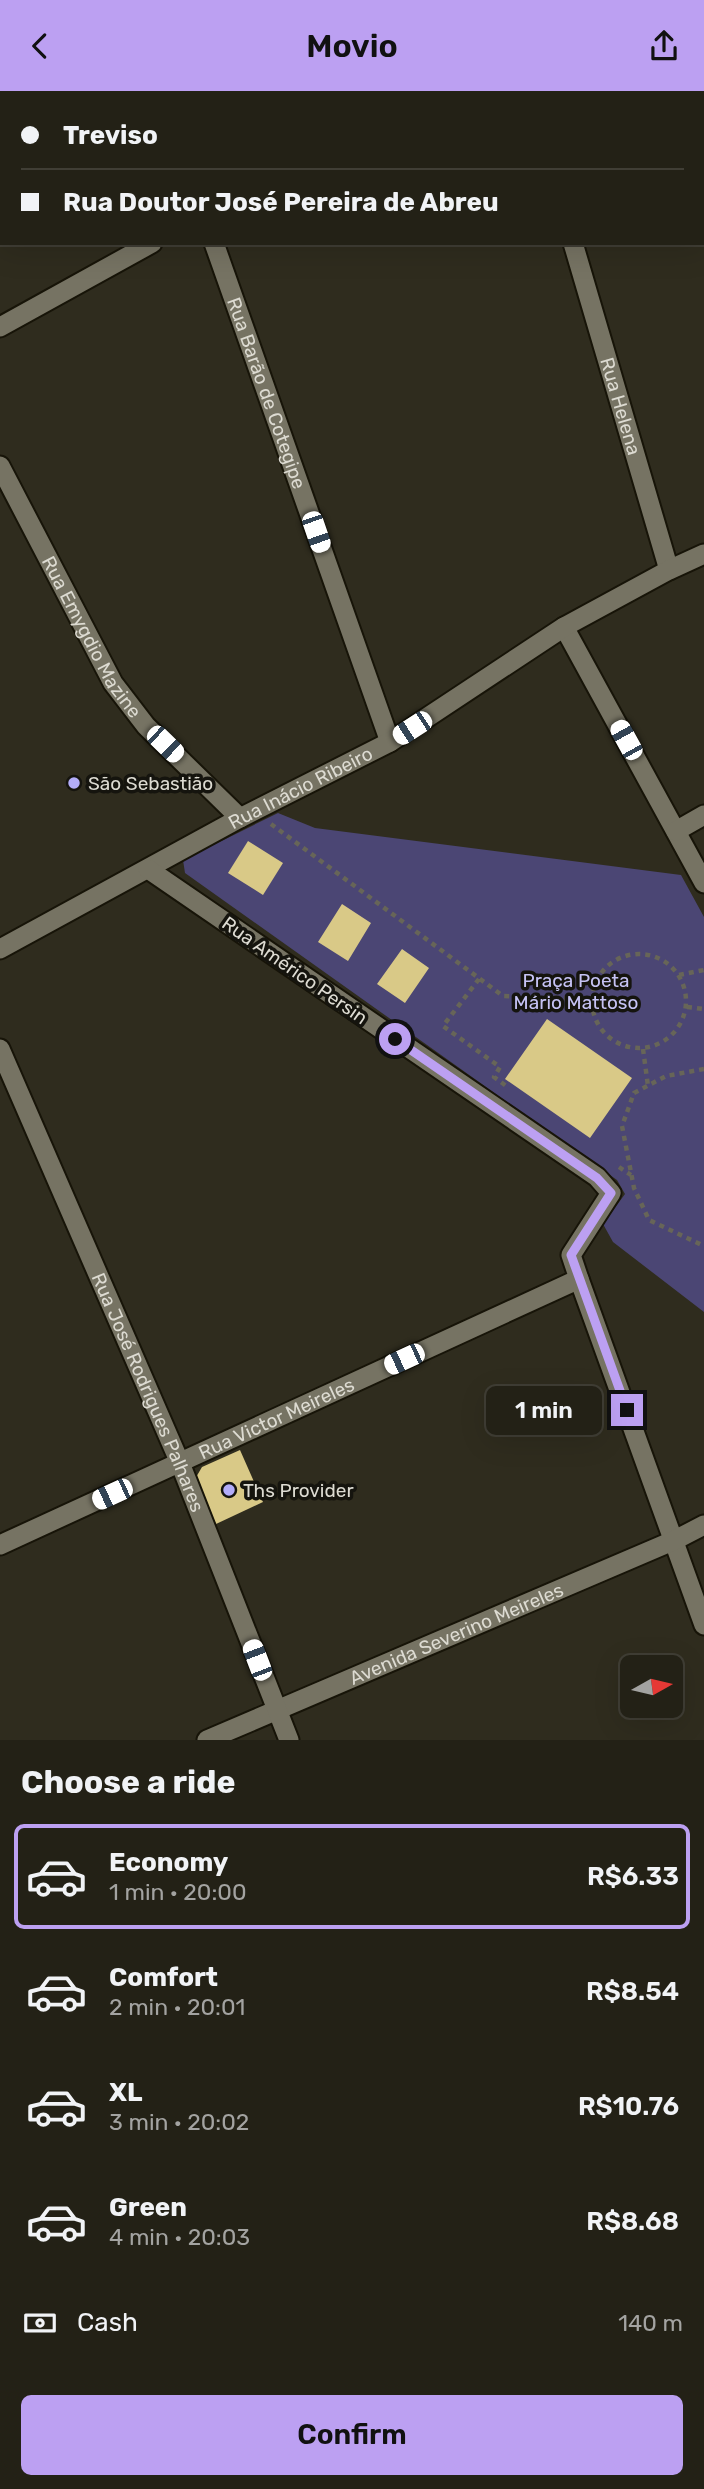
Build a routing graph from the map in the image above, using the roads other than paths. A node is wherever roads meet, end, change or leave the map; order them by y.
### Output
1 (148, 245) edge
2 (215, 245) edge
3 (574, 245) edge
4 (0, 327) edge
5 (0, 466) edge
6 (704, 554) edge
7 (670, 570) junction
8 (564, 627) junction
9 (390, 742) junction
10 (704, 815) edge
11 (240, 818) junction
12 (676, 831) junction
13 (148, 869) junction
14 (704, 883) edge
15 (0, 949) edge
16 (0, 1049) edge
17 (579, 1279) junction
18 (180, 1463) junction
19 (704, 1525) edge
20 (675, 1540) junction
21 (0, 1545) edge
22 (704, 1625) edge
23 (276, 1709) junction
24 (206, 1740) edge
25 (289, 1740) edge

1 - 4 street
2 - 9 street, Rua Barão de Cotegipe
3 - 7 street, Rua Helena
5 - 11 street, Rua Emygdio Mazine
6 - 7 street, Rua Inácio Ribeiro
7 - 8 street, Rua Inácio Ribeiro
8 - 9 street, Rua Inácio Ribeiro
8 - 12 street
9 - 11 street, Rua Inácio Ribeiro
10 - 12 street
11 - 13 street, Rua Inácio Ribeiro
12 - 14 street
13 - 15 street, Rua Inácio Ribeiro
13 - 17 street, Rua Américo Persin
16 - 18 street, Rua José Rodrigues Palhares
17 - 18 street, Rua Victor Meireles
17 - 20 street
18 - 21 street, Rua Victor Meireles
18 - 23 street, Rua José Rodrigues Palhares
19 - 20 street, Avenida Severino Meireles
20 - 22 street
20 - 23 street, Avenida Severino Meireles
23 - 24 street, Avenida Severino Meireles
23 - 25 street, Rua José Rodrigues Palhares

